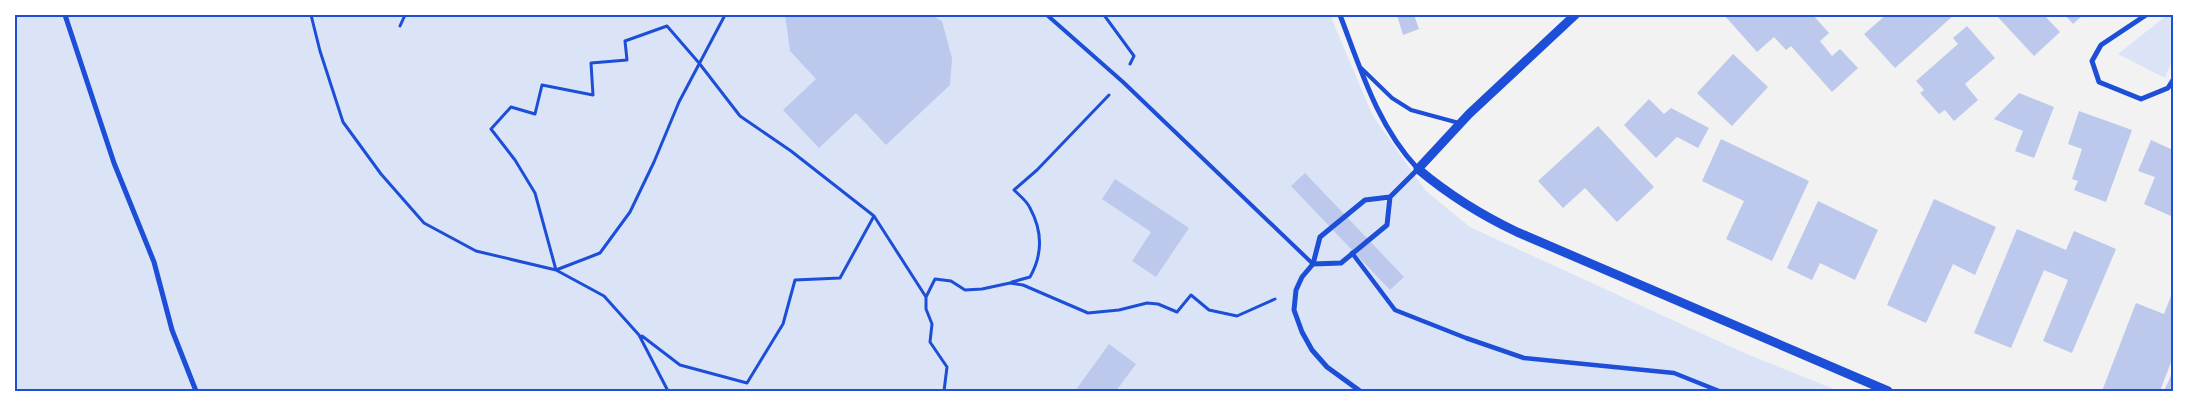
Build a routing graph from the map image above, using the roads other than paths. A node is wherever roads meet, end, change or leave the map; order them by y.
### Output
1 (65, 15) edge
2 (1047, 15) edge
3 (1340, 15) edge
4 (1575, 15) edge
5 (2146, 15) edge
6 (1361, 68) junction
7 (2173, 80) edge
8 (1460, 123) junction
9 (1418, 170) junction
10 (1390, 197) junction
11 (1352, 253) junction
12 (1314, 264) junction
13 (196, 391) edge
14 (1360, 391) edge
15 (1719, 391) edge
16 (1888, 391) edge

1 - 13 street
2 - 12 lane
3 - 6 street
4 - 8 street
5 - 7 street
6 - 8 lane
6 - 9 street
8 - 9 street
9 - 10 street
9 - 16 street
10 - 11 street
10 - 12 street
11 - 12 street
11 - 15 street
12 - 14 street

